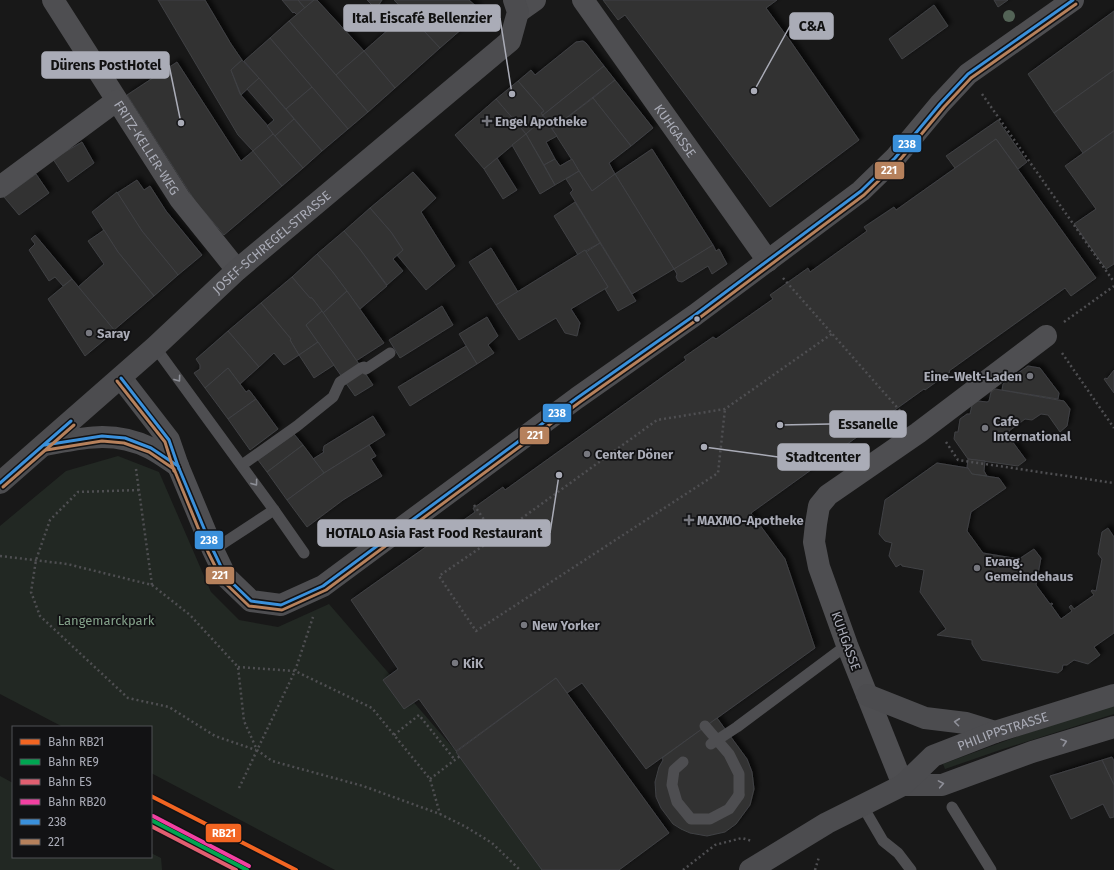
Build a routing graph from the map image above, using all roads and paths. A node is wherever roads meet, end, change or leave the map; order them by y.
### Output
1 (53, 0) edge
2 (583, 0) edge
3 (1073, 0) edge
4 (522, 4) edge
5 (968, 74) junction
6 (116, 101) junction
7 (0, 187) edge
8 (768, 261) junction
9 (237, 270) junction
10 (1114, 282) edge
11 (1114, 286) edge
12 (832, 333) junction
13 (1048, 335) junction
14 (155, 347) junction
15 (390, 354) dead end
16 (121, 378) junction
17 (725, 409) junction
18 (1114, 428) edge
19 (918, 433) junction
20 (125, 438) junction
21 (45, 444) junction
22 (958, 460) dead end
23 (242, 465) junction
24 (178, 466) junction
25 (0, 483) edge
26 (1114, 483) edge
27 (139, 490) junction
28 (475, 507) dead end
29 (274, 510) junction
30 (496, 537) junction
31 (213, 550) junction
32 (304, 553) dead end
33 (0, 556) edge
34 (36, 560) junction
35 (152, 585) junction
36 (323, 586) junction
37 (847, 645) junction
38 (238, 667) junction
39 (294, 671) junction
40 (867, 695) junction
41 (1114, 695) edge
42 (705, 726) dead end
43 (1114, 727) edge
44 (995, 732) junction
45 (394, 735) junction
46 (711, 744) dead end
47 (257, 750) junction
48 (460, 756) dead end
49 (455, 760) junction
50 (684, 762) dead end
51 (430, 779) junction
52 (902, 785) junction
53 (239, 788) dead end
54 (862, 805) junction
55 (952, 807) dead end
56 (440, 814) junction
57 (781, 851) junction
58 (520, 870) edge
59 (683, 870) edge
60 (750, 870) edge
61 (911, 870) edge
62 (991, 870) edge

1 - 6 street
2 - 8 street, KUHGASSE
3 - 5 street
4 - 9 street, JOSEF-SCHREGEL-STRASSE
5 - 8 street
5 - 10 path
6 - 7 street, FRITZ-KELLER-WEG
6 - 9 street, FRITZ-KELLER-WEG
8 - 12 path
8 - 36 street
9 - 14 street, JOSEF-SCHREGEL-STRASSE
11 - 13 path
12 - 17 path
12 - 19 path
13 - 18 path
13 - 19 street
14 - 16 street, JOSEF-SCHREGEL-STRASSE
14 -> 23 lane
15 - 23 lane
16 - 21 street, JOSEF-SCHREGEL-STRASSE
16 - 24 street
17 - 30 path
17 - 30 path
19 - 37 street, KUHGASSE
20 - 21 street
20 - 24 street
20 - 27 path
21 - 25 street, JOSEF-SCHREGEL-STRASSE
22 - 26 path
23 -> 29 lane
24 - 31 street
27 - 34 path
27 - 35 path
28 - 30 path
29 - 31 lane
29 - 32 lane
31 - 36 street
33 - 34 path
34 - 35 path
34 - 47 path
35 - 38 path
36 - 39 path
37 - 40 street, KUHGASSE
37 - 46 lane
38 - 39 path
38 - 47 path
39 - 45 path
39 - 47 path
44 -> 40 street
40 - 52 street, KUHGASSE
41 - 44 street, PHILIPPSTRASSE
42 - 50 lane, bridge
52 -> 43 street, PHILIPPSTRASSE
44 - 52 street, PHILIPPSTRASSE
45 - 49 path
45 - 51 path
47 - 53 path
47 - 56 path
48 - 49 path
49 - 51 path
51 - 56 path
52 - 54 street, PHILIPPSTRASSE
54 - 57 street, PHILIPPSTRASSE
54 - 61 lane
55 - 62 lane
56 - 58 path
57 - 59 path
57 - 60 street, PHILIPPSTRASSE

